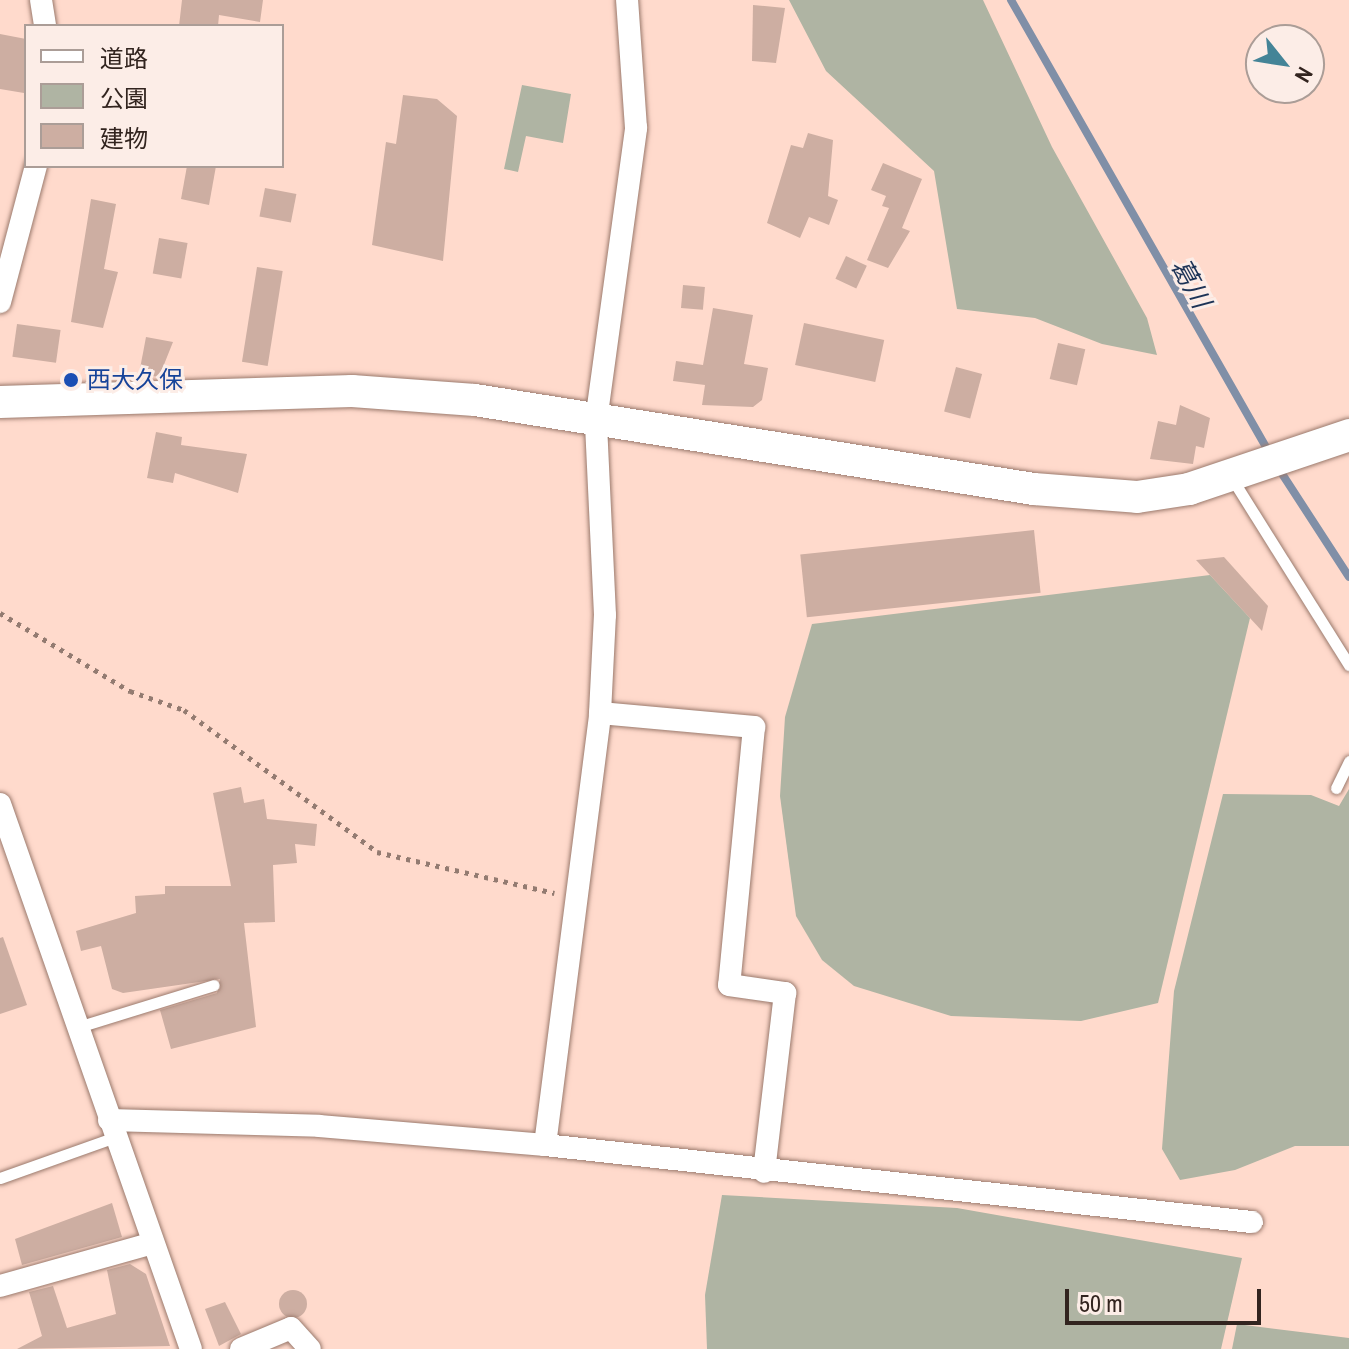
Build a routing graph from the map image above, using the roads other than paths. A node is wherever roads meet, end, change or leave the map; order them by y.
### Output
1 (41, 0) edge
2 (627, 0) edge
3 (45, 24) edge
4 (35, 168) edge
5 (0, 302) edge
6 (0, 402) edge
7 (596, 421) junction
8 (1349, 435) edge
9 (1238, 474) junction
10 (1349, 665) edge
11 (600, 713) junction
12 (1349, 761) edge
13 (1336, 788) dead end
14 (0, 804) edge
15 (214, 985) dead end
16 (78, 1027) junction
17 (112, 1128) junction
18 (545, 1145) junction
19 (764, 1172) junction
20 (0, 1178) edge
21 (1252, 1222) dead end
22 (153, 1243) junction
23 (0, 1286) edge
24 (191, 1349) edge
25 (241, 1349) edge
26 (310, 1349) edge

1 - 3 street
2 - 7 street
4 - 5 street
6 - 7 street
7 - 9 street
7 - 11 street
8 - 9 street
9 - 10 lane
11 - 18 street
11 - 19 street
12 - 13 lane
14 - 16 street
15 - 16 lane
16 - 17 street
17 - 18 street
17 - 20 lane
17 - 22 street
18 - 19 street
19 - 21 street
22 - 23 street
22 - 24 street
25 - 26 street

